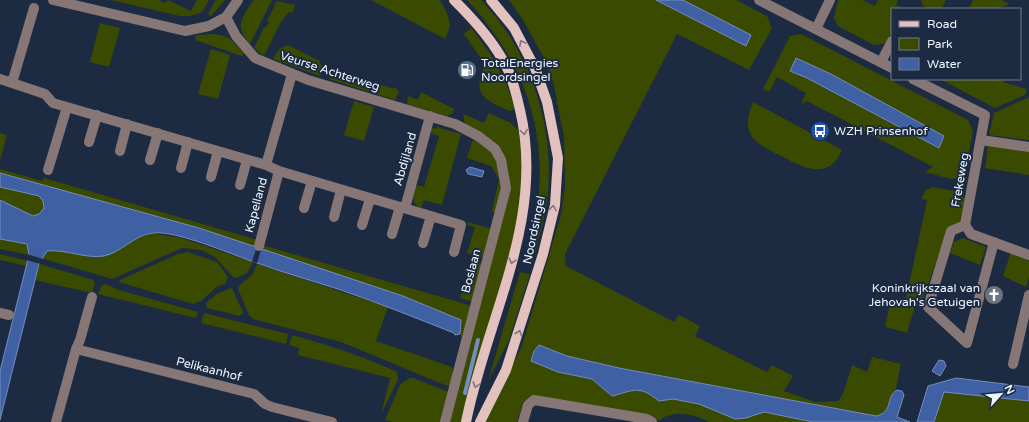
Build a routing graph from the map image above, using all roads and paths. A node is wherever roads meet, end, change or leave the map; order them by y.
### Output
1 (53, 0) edge
2 (238, 0) edge
3 (454, 0) edge
4 (491, 0) edge
5 (759, 0) edge
6 (830, 0) edge
7 (34, 8) dead end
8 (226, 17) junction
9 (816, 29) junction
10 (891, 43) edge
11 (881, 62) junction
12 (891, 67) edge
13 (292, 74) junction
14 (0, 79) edge
15 (915, 80) edge
16 (12, 83) junction
17 (67, 107) junction
18 (97, 116) junction
19 (430, 116) junction
20 (127, 124) junction
21 (158, 133) junction
22 (478, 136) joint
23 (980, 140) junction
24 (89, 142) dead end
25 (188, 142) junction
26 (1029, 147) edge
27 (120, 151) dead end
28 (218, 151) junction
29 (150, 160) dead end
30 (247, 160) junction
31 (266, 165) junction
32 (181, 168) dead end
33 (48, 170) dead end
34 (279, 171) junction
35 (211, 177) dead end
36 (312, 181) junction
37 (240, 185) dead end
38 (342, 190) junction
39 (370, 199) junction
40 (304, 208) dead end
41 (402, 208) junction
42 (430, 216) junction
43 (334, 217) dead end
44 (362, 225) dead end
45 (966, 225) junction
46 (392, 234) dead end
47 (994, 242) junction
48 (423, 243) dead end
49 (259, 246) dead end
50 (454, 252) dead end
51 (1029, 255) edge
52 (1029, 295) edge
53 (92, 297) dead end
54 (76, 349) junction
55 (1013, 364) dead end
56 (56, 422) edge
57 (332, 422) edge
58 (445, 422) edge
59 (466, 422) edge
60 (480, 422) edge
61 (522, 422) edge
62 (652, 422) edge

1 - 8 street
2 - 8 street
3 -> 59 main road, Noordsingel
60 -> 4 main road, Noordsingel
5 - 9 street
6 - 9 street
7 - 16 street
8 - 13 street, Veurse Achterweg
9 - 11 street
10 - 11 street
11 - 12 street
13 - 19 street, Veurse Achterweg
13 - 31 street
14 - 16 street, Kapelland
15 - 23 street, Frekeweg
16 - 17 street, Kapelland
17 - 18 street, Kapelland
17 - 33 street
18 - 20 street, Kapelland
18 - 24 street
19 - 22 street, Veurse Achterweg
19 - 41 street, Abdijland
20 - 21 street, Kapelland
20 - 27 street
21 - 25 street, Kapelland
21 - 29 street
22 - 58 street, Boslaan
23 - 26 street, Frekeweg
23 - 45 street, Frekeweg
25 - 28 street, Kapelland
25 - 32 street
28 - 30 street, Kapelland
28 - 35 street
30 - 31 street, Kapelland
30 - 37 street, Kapelland
31 - 34 street
34 - 36 street
34 - 49 street, Kapelland
36 - 38 street
36 - 40 street
38 - 39 street
38 - 43 street
39 - 41 street
39 - 44 street
41 - 42 street
41 - 46 street, Abdijland
42 - 48 street
42 - 50 street
45 - 47 street, Frekeweg
45 - 47 street, Frekeweg
47 - 51 street, Frekeweg
52 - 55 street
53 - 54 street
54 - 56 street
54 - 57 street, Pelikaanhof
61 - 62 street

